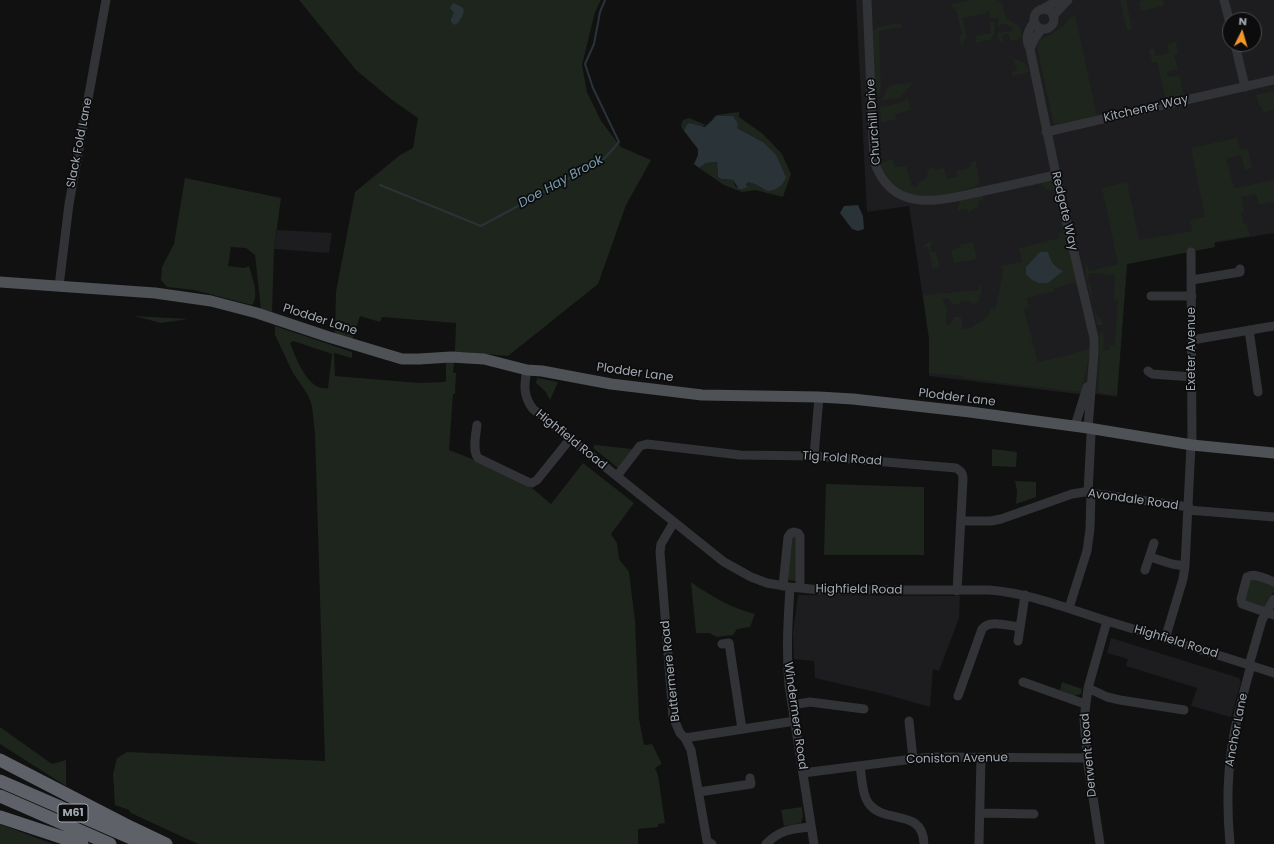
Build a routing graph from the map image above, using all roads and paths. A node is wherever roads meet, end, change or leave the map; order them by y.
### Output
1 (106, 0) edge
2 (867, 0) edge
3 (1058, 0) edge
4 (1068, 0) edge
5 (1224, 0) edge
6 (1041, 10) junction
7 (1227, 12) edge
8 (1053, 16) junction
9 (1034, 22) junction
10 (1042, 29) junction
11 (1030, 49) junction
12 (1237, 52) edge
13 (1274, 80) edge
14 (1246, 87) junction
15 (1046, 132) junction
16 (1056, 175) junction
17 (1192, 252) dead end
18 (1240, 269) dead end
19 (1192, 280) junction
20 (0, 282) edge
21 (59, 286) junction
22 (1151, 296) dead end
23 (1192, 296) junction
24 (1274, 326) edge
25 (1249, 330) junction
26 (1192, 340) junction
27 (527, 370) junction
28 (1148, 371) dead end
29 (1092, 373) junction
30 (1192, 377) junction
31 (1258, 392) dead end
32 (819, 397) junction
33 (477, 425) dead end
34 (1075, 426) junction
35 (1090, 432) junction
36 (570, 439) junction
37 (1192, 445) junction
38 (1274, 453) edge
39 (814, 456) junction
40 (617, 476) junction
41 (1089, 493) junction
42 (1188, 509) junction
43 (1274, 517) edge
44 (961, 521) junction
45 (674, 522) junction
46 (1154, 543) dead end
47 (1150, 556) junction
48 (1185, 566) junction
49 (1145, 570) dead end
50 (1274, 582) edge
51 (787, 587) junction
52 (800, 588) junction
53 (957, 590) junction
54 (1025, 595) junction
55 (1274, 599) edge
56 (1069, 608) junction
57 (1270, 614) edge
58 (1107, 621) junction
59 (1020, 627) junction
60 (1165, 639) junction
61 (1018, 641) dead end
62 (722, 644) dead end
63 (1250, 665) junction
64 (1274, 673) edge
65 (1023, 682) dead end
66 (1088, 688) junction
67 (962, 692) dead end
68 (1085, 704) junction
69 (792, 705) junction
70 (864, 709) dead end
71 (1184, 710) dead end
72 (795, 721) junction
73 (909, 721) dead end
74 (742, 729) junction
75 (685, 738) junction
76 (913, 758) junction
77 (981, 758) junction
78 (1087, 758) junction
79 (0, 760) edge
80 (860, 766) junction
81 (803, 773) junction
82 (750, 778) dead end
83 (0, 781) edge
84 (699, 792) junction
85 (0, 796) edge
86 (980, 813) junction
87 (1034, 814) dead end
88 (0, 817) edge
89 (810, 827) junction
90 (707, 843) edge
91 (82, 844) edge
92 (110, 844) edge
93 (145, 844) edge
94 (166, 844) edge
95 (766, 844) edge
96 (814, 844) edge
97 (924, 844) edge
98 (979, 844) edge
99 (1100, 844) edge
100 (1230, 844) edge

1 - 21 street, Slack Fold Lane
2 - 16 street, Churchill Drive
3 - 6 street, Redgate Way
4 - 8 street
5 - 7 street
6 - 8 street
6 - 9 street, Redgate Way
8 - 10 street
9 - 10 street
9 - 11 street, Redgate Way
10 - 11 street
11 - 15 street, Redgate Way
12 - 14 street
13 - 14 street, Kitchener Way
14 - 15 street, Kitchener Way
15 - 16 street, Redgate Way
16 - 29 street, Redgate Way
17 - 19 street, Exeter Avenue
18 - 19 street
19 - 23 street, Exeter Avenue
20 - 21 main road, Plodder Lane
21 - 27 main road, Plodder Lane
22 - 23 street
23 - 26 street, Exeter Avenue
24 - 25 street
25 - 26 street
25 - 31 street
26 - 30 street, Exeter Avenue
27 - 32 main road, Plodder Lane
27 - 36 street, Highfield Road
28 - 30 street
29 - 34 street, Redgate Way
29 - 35 street, Redgate Way
30 - 37 street, Exeter Avenue
32 - 34 main road, Plodder Lane
32 - 39 street
33 - 36 street
34 - 35 main road, Plodder Lane
35 - 37 main road, Plodder Lane
35 - 41 street, Redgate Way
36 - 40 street, Highfield Road
37 - 38 main road, Plodder Lane
37 - 42 street, Exeter Avenue
39 - 40 street, Tig Fold Road
39 - 44 street, Tig Fold Road
40 - 45 street, Highfield Road
41 - 42 street, Avondale Road
41 - 44 street, Avondale Road
41 - 56 street, Redgate Way
42 - 43 street, Avondale Road
42 - 48 street, Exeter Avenue
44 - 53 street, Tig Fold Road
45 - 51 street, Highfield Road
45 - 75 street, Buttermere Road
46 - 47 street
47 - 48 street
47 - 49 street
48 - 60 street, Exeter Avenue
50 - 57 street
51 - 52 street, Highfield Road
51 - 52 street, Windermere Road
51 - 69 street, Windermere Road
52 - 53 street, Highfield Road
53 - 54 street, Highfield Road
54 - 56 street, Highfield Road
54 - 59 street
55 - 57 street, Anchor Lane
56 - 58 street, Highfield Road
57 - 63 street, Anchor Lane
58 - 60 street, Highfield Road
58 - 66 street, Derwent Road
59 - 61 street
59 - 67 street
60 - 63 street, Highfield Road
62 - 74 street
63 - 64 street, Highfield Road
63 - 100 street, Anchor Lane
65 - 68 street
66 - 68 street, Derwent Road
66 - 71 street
68 - 78 street, Derwent Road
69 - 70 street
69 - 72 street, Windermere Road
72 - 74 street
72 - 81 street, Windermere Road
73 - 76 street
74 - 75 street
75 - 84 street, Buttermere Road
76 - 77 street, Coniston Avenue
76 - 80 street, Coniston Avenue
77 - 78 street, Coniston Avenue
77 - 86 street
78 - 99 street, Derwent Road
79 - 94 highway, M61
80 - 81 street, Coniston Avenue
80 - 97 street
81 - 89 street, Windermere Road
82 - 84 street
83 - 93 highway, M61
84 - 90 street, Buttermere Road
85 - 92 highway, M61
86 - 87 street
86 - 98 street
88 - 91 highway, M61
89 - 95 street
89 - 96 street, Windermere Road

